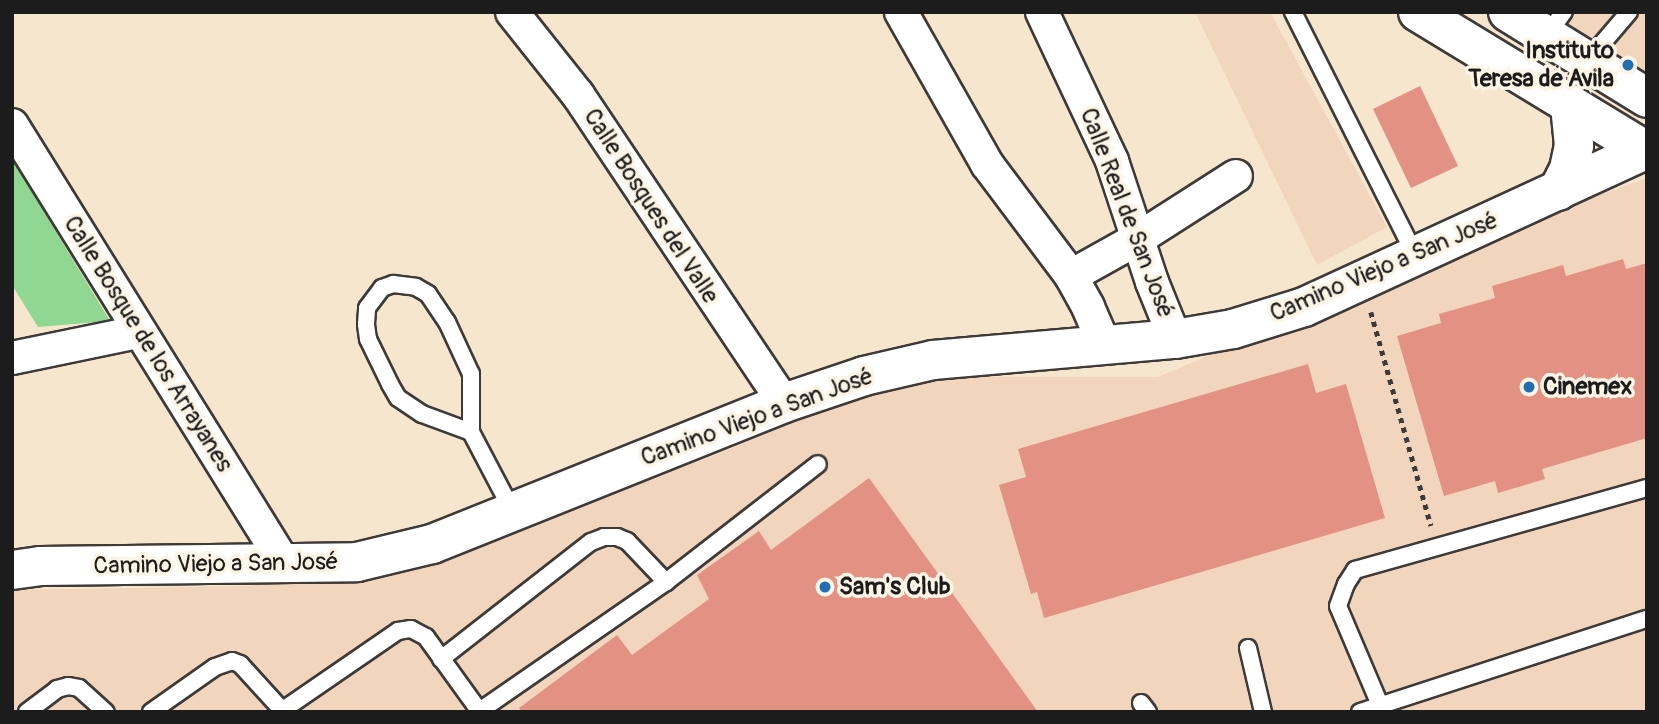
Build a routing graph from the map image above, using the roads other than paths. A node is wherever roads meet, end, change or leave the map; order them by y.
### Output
1 (512, 12) edge
2 (901, 12) edge
3 (1042, 12) edge
4 (1293, 12) edge
5 (1418, 12) edge
6 (1508, 12) edge
7 (1629, 12) edge
8 (1555, 24) edge
9 (1588, 60) junction
10 (1647, 98) edge
11 (1570, 105) junction
12 (12, 125) edge
13 (1646, 150) edge
14 (1236, 176) dead end
15 (1558, 191) junction
16 (1139, 238) junction
17 (1416, 257) junction
18 (1071, 276) junction
19 (137, 332) junction
20 (1175, 339) junction
21 (1104, 344) junction
22 (12, 358) edge
23 (784, 403) junction
24 (471, 432) junction
25 (818, 464) dead end
26 (1647, 488) edge
27 (512, 510) junction
28 (284, 563) junction
29 (12, 570) edge
30 (666, 582) junction
31 (1647, 619) edge
32 (1248, 648) dead end
33 (442, 659) junction
34 (1382, 708) edge
35 (281, 711) edge
36 (480, 711) edge
37 (27, 712) edge
38 (106, 712) edge
39 (151, 712) edge
40 (1263, 712) edge
41 (1360, 712) edge

1 - 23 street, Calle Bosques del Valle
2 - 18 street
3 - 16 street, Calle Real de San José
4 - 17 lane
5 - 11 street
6 - 8 street
7 - 9 lane
8 - 9 street
9 - 10 street
11 - 13 street
11 - 15 street
12 - 19 street, Calle Bosque de los Arrayanes
13 - 15 street, Camino Viejo a San José
14 - 16 street
15 - 17 street, Camino Viejo a San José
16 - 18 street
16 - 20 street, Calle Real de San José
17 - 20 street, Camino Viejo a San José
18 - 21 street
19 - 22 street
19 - 28 street, Calle Bosque de los Arrayanes
20 - 21 street, Camino Viejo a San José
21 - 23 street, Camino Viejo a San José
23 - 27 street, Camino Viejo a San José
24 - 24 lane
24 - 27 lane
25 - 30 lane
26 - 34 lane
27 - 28 street, Camino Viejo a San José
28 - 29 street, Camino Viejo a San José
30 - 33 lane
30 - 36 lane
31 - 34 lane
32 - 40 lane
33 - 35 lane
33 - 36 lane
34 - 41 lane
35 - 39 lane
37 - 38 lane

